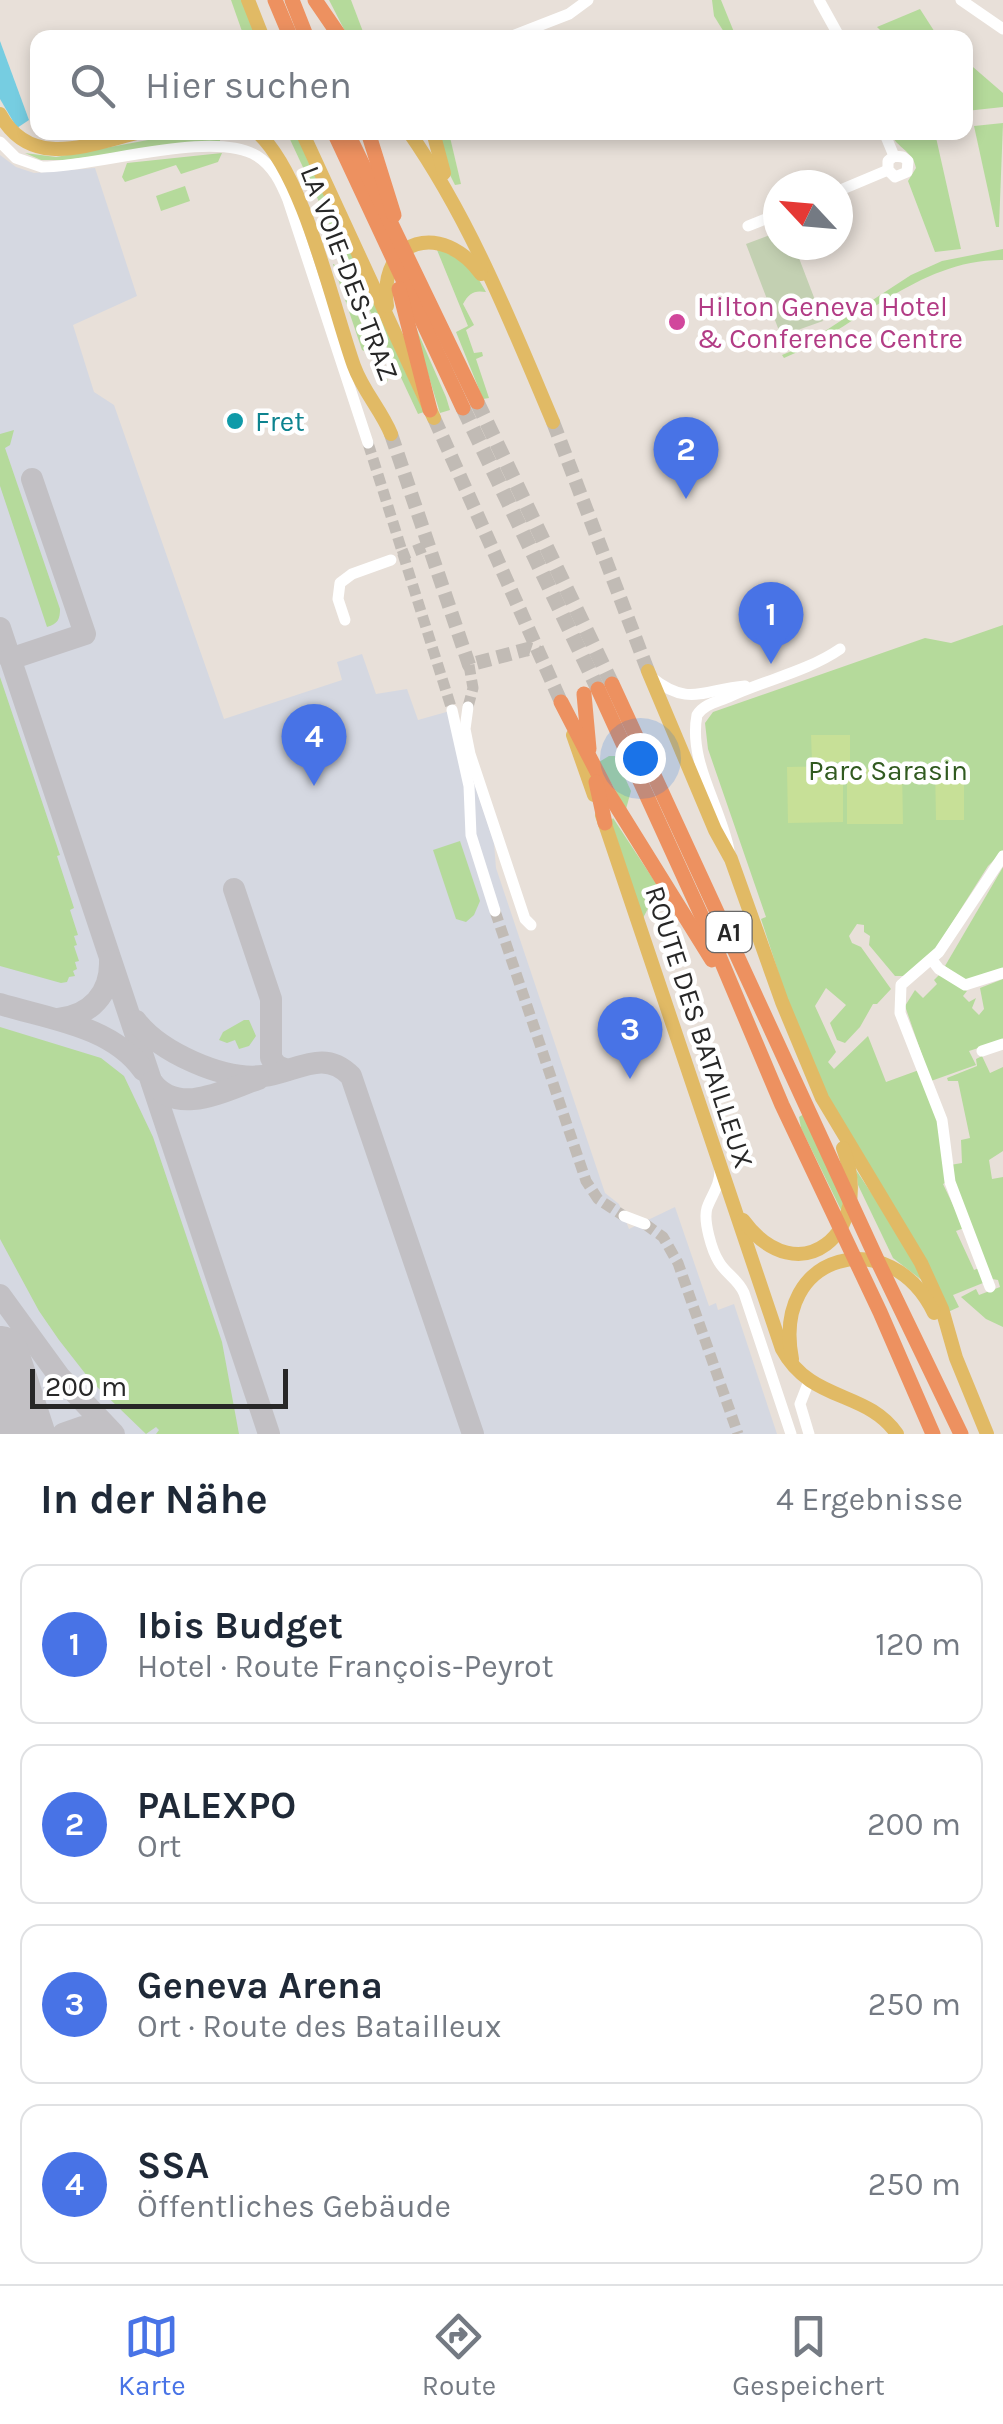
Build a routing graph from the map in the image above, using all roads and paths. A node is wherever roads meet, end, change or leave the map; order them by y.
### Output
1 (248, 0) edge
2 (275, 0) edge
3 (292, 0) edge
4 (313, 0) edge
5 (588, 0) edge
6 (819, 0) edge
7 (961, 0) edge
8 (1003, 29) edge
9 (260, 30) edge
10 (288, 30) edge
11 (305, 30) edge
12 (325, 30) edge
13 (335, 30) edge
14 (528, 30) edge
15 (836, 30) edge
16 (0, 114) edge
17 (104, 140) edge
18 (264, 140) edge
19 (306, 140) edge
20 (338, 140) edge
21 (351, 140) edge
22 (370, 140) edge
23 (415, 140) edge
24 (435, 140) edge
25 (887, 140) edge
26 (0, 142) edge
27 (894, 156) junction
28 (888, 170) junction
29 (853, 184) edge
30 (763, 220) edge
31 (748, 226) dead end
32 (466, 229) junction
33 (380, 233) junction
34 (403, 248) junction
35 (497, 297) junction
36 (391, 326) junction
37 (432, 414) joint
38 (553, 422) tunnel mouth
39 (392, 434) tunnel mouth
40 (368, 442) tunnel mouth
41 (391, 560) tunnel mouth
42 (345, 620) dead end
43 (840, 649) dead end
44 (650, 674) joint
45 (749, 686) junction
46 (598, 689) junction
47 (561, 702) joint
48 (468, 706) tunnel mouth
49 (452, 710) tunnel mouth
50 (590, 762) junction
51 (605, 823) junction
52 (1003, 856) edge
53 (730, 859) junction
54 (495, 911) tunnel mouth
55 (531, 925) dead end
56 (932, 960) junction
57 (1003, 974) edge
58 (748, 1030) junction
59 (1003, 1044) edge
60 (982, 1050) dead end
61 (832, 1120) junction
62 (720, 1168) junction
63 (709, 1205) junction
64 (734, 1207) junction
65 (624, 1216) tunnel mouth
66 (645, 1224) tunnel mouth
67 (990, 1287) dead end
68 (956, 1358) junction
69 (924, 1359) junction
70 (794, 1366) junction
71 (808, 1381) junction
72 (978, 1412) junction
73 (791, 1434) edge
74 (809, 1434) edge
75 (897, 1434) edge
76 (933, 1434) edge
77 (952, 1434) edge
78 (962, 1434) edge
79 (987, 1434) edge
80 (996, 1434) edge

1 - 9 main road
2 - 10 highway
3 - 11 highway
4 - 12 highway
4 - 13 highway
5 - 14 street
6 - 15 street
7 - 8 street
16 - 17 main road
18 - 39 main road, LA VOIE-DES-TRAZ
19 - 36 main road
20 - 33 highway
21 - 34 highway
22 - 34 highway
23 - 32 main road
24 - 32 main road
25 - 27 street
26 - 40 street
27 - 28 street
27 - 28 street
28 - 29 street
30 - 31 street
32 - 35 main road
33 - 34 highway
33 - 37 highway
35 - 36 main road
35 - 38 main road
36 - 37 main road
41 - 42 street
43 - 45 street
44 - 45 street
44 - 53 main road
45 - 53 street
46 - 50 highway
46 - 58 highway, A1
46 - 69 highway, A1
47 - 50 highway
47 - 51 main road, ROUTE DES BATAILLEUX
48 - 55 street
49 - 54 street
50 - 51 highway
50 - 58 highway
51 - 62 main road, ROUTE DES BATAILLEUX
52 - 56 street
53 - 61 main road
56 - 57 street
56 - 67 street
58 - 76 highway, A1
59 - 60 street
61 - 64 main road
61 - 68 main road
62 - 63 street
62 - 64 main road, ROUTE DES BATAILLEUX
63 - 64 street
63 - 73 street
64 - 70 main road, ROUTE DES BATAILLEUX
65 - 66 street
68 - 70 main road
68 - 72 main road
69 - 77 highway, A1
69 - 78 highway
70 - 71 main road, ROUTE DES BATAILLEUX
71 - 74 street
71 - 75 main road
72 - 79 main road
72 - 80 street

